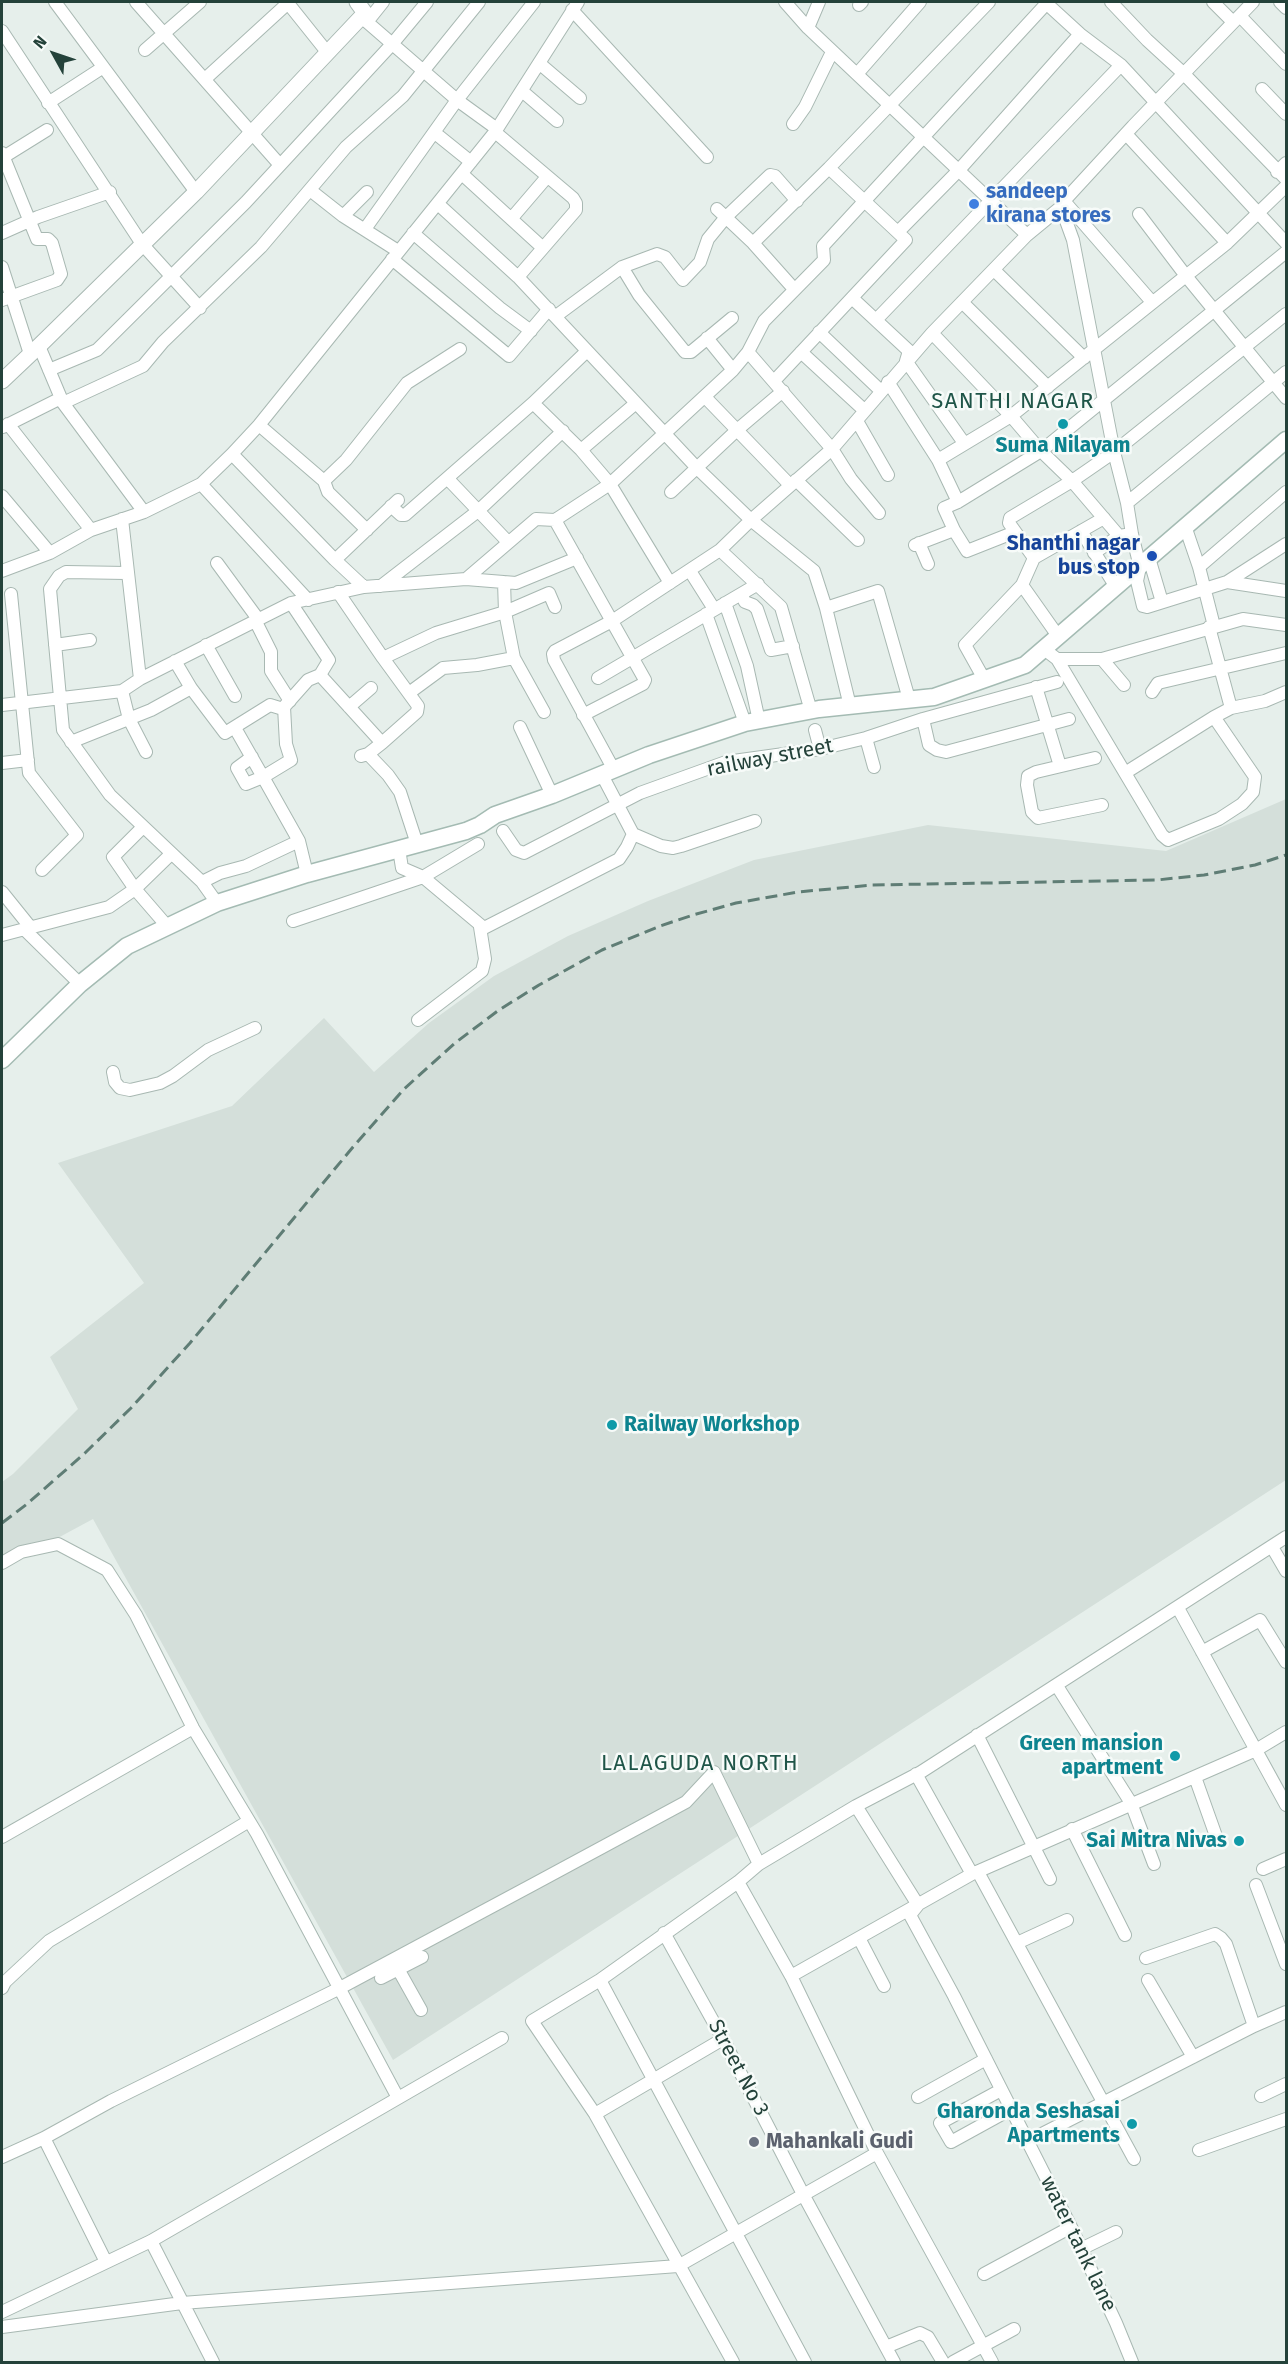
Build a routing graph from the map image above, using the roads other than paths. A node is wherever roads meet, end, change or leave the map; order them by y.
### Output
1 (55, 2) edge
2 (136, 2) edge
3 (200, 2) edge
4 (287, 2) edge
5 (383, 2) edge
6 (427, 2) edge
7 (479, 2) edge
8 (534, 2) edge
9 (785, 2) edge
10 (819, 2) edge
11 (920, 2) edge
12 (989, 2) edge
13 (1046, 2) edge
14 (1111, 2) edge
15 (1213, 2) edge
16 (1253, 2) edge
17 (1280, 2) edge
18 (575, 6) edge
19 (1287, 8) edge
20 (363, 12) edge
21 (1236, 19) junction
22 (808, 28) junction
23 (2, 31) edge
24 (165, 34) junction
25 (1080, 34) junction
26 (393, 43) junction
27 (145, 50) dead end
28 (327, 52) junction
29 (832, 52) junction
30 (539, 63) junction
31 (1287, 64) edge
32 (1121, 65) junction
33 (102, 68) junction
34 (424, 70) junction
35 (857, 74) junction
36 (1183, 74) junction
37 (205, 79) junction
38 (1262, 89) dead end
39 (522, 90) junction
40 (580, 98) dead end
41 (458, 100) junction
42 (1157, 102) junction
43 (48, 103) junction
44 (890, 105) junction
45 (1287, 114) edge
46 (556, 121) dead end
47 (793, 124) dead end
48 (47, 130) dead end
49 (496, 131) junction
50 (252, 132) junction
51 (435, 134) junction
52 (1127, 135) junction
53 (923, 137) junction
54 (2, 156) edge
55 (707, 157) dead end
56 (471, 162) junction
57 (280, 165) junction
58 (830, 168) junction
59 (959, 170) junction
60 (1283, 171) edge
61 (462, 174) junction
62 (547, 177) junction
63 (1287, 186) edge
64 (310, 190) junction
65 (110, 192) junction
66 (196, 192) junction
67 (367, 192) dead end
68 (863, 200) junction
69 (990, 200) junction
70 (797, 201) junction
71 (438, 204) junction
72 (1062, 204) junction
73 (722, 213) junction
74 (1139, 214) dead end
75 (1259, 214) junction
76 (343, 216) junction
77 (511, 219) junction
78 (31, 221) junction
79 (365, 228) junction
80 (899, 231) junction
81 (2, 233) edge
82 (414, 233) junction
83 (1027, 236) junction
84 (753, 243) junction
85 (1227, 243) junction
86 (1287, 243) edge
87 (142, 244) junction
88 (543, 248) junction
89 (1287, 252) edge
90 (395, 255) junction
91 (2, 267) edge
92 (622, 267) junction
93 (994, 270) junction
94 (172, 276) junction
95 (1186, 276) junction
96 (518, 277) junction
97 (794, 289) junction
98 (6, 298) edge
99 (852, 298) junction
100 (963, 302) junction
101 (1152, 302) junction
102 (200, 308) junction
103 (1213, 309) junction
104 (552, 313) junction
105 (1287, 314) edge
106 (732, 318) dead end
107 (876, 320) junction
108 (531, 331) junction
109 (819, 332) junction
110 (932, 333) junction
111 (707, 338) junction
112 (1245, 347) junction
113 (460, 349) dead end
114 (35, 350) junction
115 (587, 351) junction
116 (748, 352) junction
117 (801, 352) junction
118 (1088, 353) junction
119 (906, 361) junction
120 (49, 370) junction
121 (733, 370) junction
122 (1287, 372) edge
123 (774, 380) junction
124 (2, 381) edge
125 (1274, 382) junction
126 (885, 386) junction
127 (1048, 387) junction
128 (783, 391) junction
129 (705, 397) junction
130 (1104, 398) junction
131 (1287, 398) edge
132 (62, 401) junction
133 (533, 403) junction
134 (636, 403) junction
135 (861, 416) junction
136 (1011, 416) junction
137 (259, 425) junction
138 (5, 426) edge
139 (737, 430) junction
140 (563, 431) junction
141 (665, 434) junction
142 (1287, 440) edge
143 (964, 443) junction
144 (832, 449) junction
145 (581, 450) junction
146 (1041, 451) junction
147 (1114, 452) junction
148 (232, 454) junction
149 (938, 460) junction
150 (697, 468) junction
151 (888, 475) dead end
152 (448, 479) junction
153 (324, 481) junction
154 (1072, 481) junction
155 (793, 483) junction
156 (201, 484) junction
157 (610, 484) junction
158 (671, 492) dead end
159 (1287, 492) edge
160 (2, 496) edge
161 (958, 502) junction
162 (1127, 503) junction
163 (478, 511) junction
164 (144, 512) junction
165 (879, 513) dead end
166 (1104, 518) junction
167 (122, 519) junction
168 (555, 520) junction
169 (751, 520) junction
170 (1185, 526) junction
171 (91, 530) junction
172 (367, 530) junction
173 (954, 530) junction
174 (1081, 531) junction
175 (1015, 532) junction
176 (1125, 535) junction
177 (858, 540) dead end
178 (508, 542) junction
179 (720, 550) junction
180 (1283, 550) edge
181 (50, 553) junction
182 (1094, 553) junction
183 (577, 558) junction
184 (1035, 558) junction
185 (334, 560) junction
186 (1144, 562) junction
187 (217, 563) dead end
188 (928, 564) dead end
189 (1199, 567) junction
190 (2, 571) edge
191 (690, 571) junction
192 (126, 573) junction
193 (466, 579) junction
194 (504, 582) junction
195 (1227, 582) junction
196 (670, 583) junction
197 (758, 584) junction
198 (1022, 585) junction
199 (381, 586) junction
200 (364, 587) junction
201 (1116, 587) junction
202 (1204, 589) junction
203 (1287, 591) edge
204 (338, 592) junction
205 (11, 594) dead end
206 (741, 594) junction
207 (308, 600) junction
208 (1162, 602) junction
209 (291, 603) junction
210 (555, 607) dead end
211 (715, 608) junction
212 (826, 608) junction
213 (505, 612) junction
214 (257, 619) junction
215 (612, 621) junction
216 (1287, 626) edge
217 (1211, 627) junction
218 (1058, 636) junction
219 (90, 640) dead end
220 (55, 645) junction
221 (206, 645) junction
222 (793, 646) junction
223 (1287, 653) edge
224 (1050, 654) junction
225 (383, 658) junction
226 (513, 658) junction
227 (632, 658) junction
228 (1102, 659) junction
229 (175, 661) junction
230 (1218, 668) junction
231 (320, 675) junction
232 (598, 678) dead end
233 (140, 679) junction
234 (984, 679) junction
235 (1057, 682) dead end
236 (1124, 685) dead end
237 (1036, 687) junction
238 (191, 688) junction
239 (371, 688) dead end
240 (122, 691) junction
241 (1152, 692) dead end
242 (1287, 692) edge
243 (409, 693) junction
244 (235, 696) dead end
245 (59, 698) junction
246 (909, 699) junction
247 (22, 702) junction
248 (2, 705) edge
249 (287, 706) junction
250 (850, 706) junction
251 (349, 707) junction
252 (1231, 708) junction
253 (811, 711) junction
254 (544, 712) dead end
255 (583, 715) junction
256 (1214, 717) junction
257 (129, 719) junction
258 (923, 719) junction
259 (1069, 719) dead end
260 (752, 722) junction
261 (1047, 725) junction
262 (520, 727) dead end
263 (235, 728) junction
264 (815, 730) dead end
265 (866, 738) junction
266 (71, 742) junction
267 (382, 743) junction
268 (820, 749) junction
269 (146, 752) dead end
270 (252, 757) junction
271 (1095, 758) dead end
272 (28, 760) junction
273 (2, 763) edge
274 (1060, 766) junction
275 (874, 767) dead end
276 (608, 772) junction
277 (1125, 773) junction
278 (263, 777) junction
279 (552, 795) junction
280 (616, 804) junction
281 (1102, 805) dead end
282 (755, 821) dead end
283 (143, 827) junction
284 (503, 831) dead end
285 (633, 834) junction
286 (299, 841) junction
287 (417, 844) junction
288 (478, 844) dead end
289 (399, 849) junction
290 (171, 854) junction
291 (402, 868) junction
292 (42, 870) dead end
293 (307, 874) junction
294 (423, 877) junction
295 (202, 882) junction
296 (390, 888) junction
297 (135, 889) junction
298 (2, 892) edge
299 (217, 903) junction
300 (293, 921) dead end
301 (167, 926) junction
302 (480, 927) junction
303 (28, 929) junction
304 (2, 935) edge
305 (80, 984) junction
306 (418, 1020) dead end
307 (255, 1028) dead end
308 (2, 1060) edge
309 (113, 1071) dead end
310 (1287, 1537) edge
311 (1272, 1547) junction
312 (2, 1563) edge
313 (1287, 1571) edge
314 (1178, 1608) junction
315 (1202, 1652) junction
316 (1287, 1662) edge
317 (1057, 1686) junction
318 (193, 1728) junction
319 (1287, 1732) edge
320 (977, 1735) junction
321 (1256, 1750) junction
322 (916, 1774) junction
323 (1195, 1777) junction
324 (1131, 1803) junction
325 (1287, 1805) edge
326 (856, 1806) junction
327 (249, 1821) junction
328 (1072, 1829) junction
329 (1216, 1836) dead end
330 (2, 1837) edge
331 (1033, 1846) junction
332 (1287, 1859) edge
333 (759, 1864) junction
334 (1154, 1864) dead end
335 (1263, 1869) dead end
336 (975, 1873) junction
337 (1050, 1879) dead end
338 (738, 1882) junction
339 (1256, 1885) dead end
340 (918, 1905) junction
341 (1067, 1920) dead end
342 (664, 1933) junction
343 (1125, 1935) dead end
344 (859, 1938) junction
345 (1017, 1943) junction
346 (422, 1957) dead end
347 (1146, 1958) dead end
348 (396, 1964) junction
349 (1287, 1964) edge
350 (791, 1976) junction
351 (381, 1978) dead end
352 (600, 1980) junction
353 (1148, 1980) dead end
354 (3, 1981) edge
355 (884, 1986) dead end
356 (338, 1989) junction
357 (421, 2010) dead end
358 (1287, 2012) edge
359 (1254, 2026) junction
360 (502, 2038) dead end
361 (723, 2039) junction
362 (1193, 2057) junction
363 (986, 2068) junction
364 (654, 2080) junction
365 (1287, 2084) edge
366 (1001, 2090) junction
367 (1261, 2096) dead end
368 (918, 2097) dead end
369 (398, 2098) junction
370 (1104, 2102) junction
371 (1012, 2111) junction
372 (595, 2114) junction
373 (1287, 2119) edge
374 (44, 2138) junction
375 (1028, 2141) junction
376 (948, 2150) dead end
377 (1199, 2150) dead end
378 (877, 2153) junction
379 (2, 2157) edge
380 (1134, 2159) dead end
381 (804, 2196) junction
382 (1071, 2227) junction
383 (1116, 2232) dead end
384 (736, 2235) junction
385 (151, 2241) junction
386 (1081, 2249) junction
387 (106, 2262) junction
388 (678, 2266) junction
389 (984, 2274) dead end
390 (182, 2303) junction
391 (2, 2312) edge
392 (2, 2327) edge
393 (1014, 2329) dead end
394 (983, 2346) junction
395 (886, 2347) junction
396 (213, 2362) edge
397 (733, 2362) edge
398 (805, 2362) edge
399 (894, 2362) edge
400 (943, 2362) edge
401 (953, 2362) edge
402 (992, 2362) edge
403 (1132, 2362) edge

1 - 33 street
2 - 24 street
3 - 24 street
4 - 28 street
4 - 37 street
5 - 20 street
6 - 26 street
7 - 34 street
8 - 41 street
9 - 22 street
10 - 22 street
11 - 35 street
12 - 44 street
13 - 25 street
13 - 53 street
14 - 36 street
15 - 21 street
16 - 21 street
17 - 19 street
18 - 30 street
18 - 55 street
20 - 26 street
20 - 28 street
21 - 31 street
21 - 36 street
22 - 29 street
23 - 43 street
24 - 27 street
24 - 37 street
25 - 32 street
25 - 59 street
26 - 34 street
26 - 57 street
28 - 50 street
29 - 35 street
29 - 47 street
30 - 39 street
30 - 40 street
32 - 42 street
32 - 69 street
33 - 43 street
33 - 66 street
34 - 41 street
34 - 64 street
35 - 44 street
36 - 42 street
36 - 60 street
37 - 50 street
38 - 45 street
39 - 46 street
39 - 49 street
41 - 49 street
41 - 51 street
42 - 52 street
42 - 75 street
43 - 65 street
44 - 53 street
44 - 58 street
48 - 54 street
49 - 56 street
49 - 62 street
50 - 57 street
50 - 66 street
51 - 56 street
51 - 79 street
52 - 72 street
52 - 85 street
53 - 59 street
53 - 68 street
54 - 78 street
56 - 61 street
57 - 94 street
58 - 68 street
58 - 70 street
59 - 69 street
59 - 80 street
61 - 71 street
61 - 77 street
62 - 77 street
62 - 88 street
63 - 75 street
64 - 76 street
64 - 102 street
65 - 78 street
65 - 87 street
66 - 87 street
67 - 76 street
68 - 80 street
68 - 97 street
69 - 83 street
69 - 107 street
70 - 73 street
70 - 84 street
71 - 82 street
71 - 96 street
72 - 83 street
72 - 101 street
72 - 118 street
73 - 84 street
73 - 92 street
74 - 95 street
75 - 85 street
75 - 86 street
76 - 79 street
77 - 88 street
78 - 81 street
78 - 98 street
79 - 90 street
80 - 99 street
82 - 90 street
82 - 108 street
83 - 93 street
84 - 97 street
85 - 95 street
87 - 94 street
87 - 114 street
88 - 96 street
89 - 103 street
90 - 108 street
90 - 137 street
91 - 98 street
92 - 104 street
92 - 111 street
93 - 100 street
93 - 118 street
94 - 102 street
94 - 120 street
95 - 101 street
95 - 103 street
96 - 104 street
97 - 116 street
98 - 114 street
99 - 107 street
99 - 109 street
100 - 110 street
100 - 127 street
101 - 118 street
102 - 132 street
103 - 112 street
103 - 130 street
104 - 108 street
104 - 115 street
105 - 112 street
106 - 111 street
107 - 119 street
109 - 117 street
109 - 126 street
110 - 119 street
110 - 136 street
111 - 121 street
112 - 125 street
112 - 147 street
113 - 153 street
114 - 120 street
114 - 124 street
115 - 133 street
115 - 134 street
116 - 121 street
116 - 123 street
117 - 123 street
117 - 135 street
118 - 127 street
118 - 130 street
119 - 126 street
119 - 143 street
120 - 132 street
121 - 129 street
122 - 125 street
123 - 128 street
125 - 131 street
125 - 162 street
126 - 135 street
126 - 149 street
127 - 136 street
128 - 139 street
128 - 144 street
129 - 139 street
129 - 141 street
130 - 146 street
130 - 147 street
132 - 138 street
132 - 164 street
133 - 140 street
133 - 152 street
134 - 141 street
134 - 145 street
135 - 144 street
135 - 151 street
136 - 143 street
136 - 146 street
137 - 148 street
137 - 153 street
138 - 171 street
139 - 150 street
139 - 155 street
140 - 145 street
140 - 163 street
141 - 150 street
141 - 157 street
142 - 170 main road
143 - 149 street
144 - 155 street
144 - 165 street
145 - 157 street
146 - 154 street
146 - 161 street
147 - 154 street
147 - 162 street
148 - 156 street
148 - 185 street
149 - 161 street
150 - 158 street
150 - 169 street
152 - 163 street
152 - 172 street
153 - 172 street
154 - 166 street
154 - 175 street
155 - 169 street
155 - 177 street
156 - 164 street
156 - 207 street
157 - 168 street
157 - 196 street
159 - 189 street
160 - 181 street
161 - 173 street
162 - 176 street
163 - 178 street
163 - 199 street
164 - 167 street
166 - 174 street
166 - 176 street
167 - 171 street
167 - 192 street
168 - 178 street
168 - 183 street
169 - 179 street
169 - 212 street
170 - 186 main road
170 - 189 street
171 - 181 street
172 - 185 street
173 - 175 street
173 - 188 street
174 - 182 street
174 - 184 street
175 - 184 street
176 - 182 street
176 - 186 street
178 - 193 street
179 - 191 street
179 - 197 street
180 - 195 street
181 - 190 street
182 - 201 street
183 - 194 street
183 - 215 street
184 - 198 street
185 - 200 street
186 - 201 main road
186 - 208 street
186 - 208 street
187 - 214 street
189 - 202 street
191 - 196 street
191 - 211 street
192 - 220 street
192 - 233 street
193 - 194 street
193 - 199 street
194 - 213 street
195 - 202 street
195 - 203 street
196 - 215 street
197 - 206 street
197 - 222 street
198 - 218 street
198 - 234 street
199 - 200 street
200 - 204 street
201 - 218 main road
202 - 208 street
202 - 217 street
204 - 207 street
204 - 225 street
205 - 247 street
206 - 211 street
206 - 222 street
207 - 209 street
209 - 214 street
209 - 231 street
210 - 213 street
211 - 227 street
211 - 260 street
211 - 260 street
212 - 246 street
212 - 250 street
213 - 225 street
213 - 226 street
214 - 221 street
214 - 249 street
215 - 227 street
215 - 255 street
216 - 217 street
217 - 228 street
217 - 230 street
218 - 224 main road
219 - 220 street
220 - 245 street
221 - 229 street
221 - 244 street
222 - 253 street
223 - 230 street
224 - 228 street
224 - 234 main road
224 - 277 street
225 - 243 street
226 - 243 street
226 - 254 street
227 - 232 street
227 - 255 street
228 - 236 street
229 - 233 street
229 - 238 street
230 - 241 street
230 - 252 street
231 - 249 street
231 - 251 street
233 - 240 street
234 - 246 main road
235 - 237 street, railway street
237 - 258 street, railway street
237 - 261 street
238 - 257 street
238 - 263 street
239 - 251 street
240 - 245 street
240 - 257 street
242 - 252 street
243 - 267 street
245 - 247 street
245 - 266 street
246 - 250 main road
247 - 248 street
247 - 272 street
249 - 263 street
249 - 278 street
250 - 253 main road
251 - 267 street
252 - 256 street
253 - 260 main road
255 - 276 street
256 - 277 street
256 - 277 street
257 - 266 street
257 - 269 street
258 - 261 street
258 - 265 street, railway street
259 - 261 street
260 - 276 main road
261 - 274 street
262 - 279 street
263 - 270 street
264 - 268 street
265 - 268 street, railway street
265 - 275 street
266 - 283 street
267 - 287 street
268 - 280 street, railway street
270 - 278 street
270 - 278 street
271 - 274 street
272 - 273 street
272 - 292 street
274 - 281 street
276 - 279 main road
276 - 280 street
278 - 286 street
279 - 287 main road
280 - 284 street, railway street
280 - 285 street
282 - 285 street
283 - 290 street
283 - 297 street
285 - 302 street
286 - 293 street
286 - 295 street
287 - 289 main road
288 - 294 street
289 - 291 street
289 - 293 main road
290 - 295 street
290 - 297 street
291 - 294 street
291 - 296 street
293 - 299 main road
294 - 296 street
294 - 302 street
295 - 299 street
296 - 300 street
297 - 301 street
297 - 303 street
298 - 303 street
299 - 301 main road
301 - 305 main road
302 - 306 street
303 - 304 street
303 - 305 street
305 - 308 main road
307 - 309 street
310 - 311 street
311 - 313 street
311 - 314 street
312 - 318 street
314 - 315 street
314 - 317 street
315 - 316 street
315 - 321 street
317 - 320 street
317 - 324 street
318 - 327 street
318 - 330 street
319 - 321 street
320 - 322 street
320 - 331 street
321 - 323 street
321 - 325 street
322 - 326 street
322 - 336 street
323 - 324 street
323 - 329 street
324 - 328 street
324 - 334 street
326 - 333 street
326 - 340 street
327 - 354 street
327 - 356 street
328 - 331 street
328 - 343 street
331 - 336 street
331 - 337 street
332 - 335 street
333 - 338 street
333 - 348 street
336 - 340 street
336 - 345 street
338 - 342 street
338 - 350 street
339 - 349 street
340 - 344 street
340 - 363 street, water tank lane
341 - 345 street
342 - 352 street
342 - 361 street, Street No 3
344 - 350 street
344 - 355 street
345 - 370 street
346 - 348 street
347 - 359 street
348 - 351 street
348 - 356 street
348 - 357 street
350 - 378 street
352 - 364 street
352 - 372 street
353 - 362 street
356 - 369 street
356 - 374 street
358 - 359 street
359 - 362 street
360 - 369 street
361 - 364 street
361 - 381 street, Street No 3
362 - 370 street
363 - 366 street, water tank lane
363 - 368 street
364 - 372 street
364 - 384 street
365 - 367 street
366 - 371 street, water tank lane
366 - 371 street
369 - 385 street
370 - 375 street
370 - 380 street
371 - 375 street, water tank lane
371 - 376 street
372 - 388 street
373 - 377 street
374 - 379 street
374 - 387 street
375 - 382 street, water tank lane
378 - 381 street
378 - 394 street
381 - 384 street
381 - 395 street, Street No 3
382 - 386 street, water tank lane
382 - 389 street
383 - 386 street
384 - 388 street
384 - 398 street
385 - 387 street
385 - 390 street
386 - 403 street, water tank lane
387 - 391 street
388 - 390 street
388 - 397 street
390 - 392 street
390 - 396 street
393 - 394 street
394 - 401 street
394 - 402 street
395 - 399 street, Street No 3
395 - 400 street

